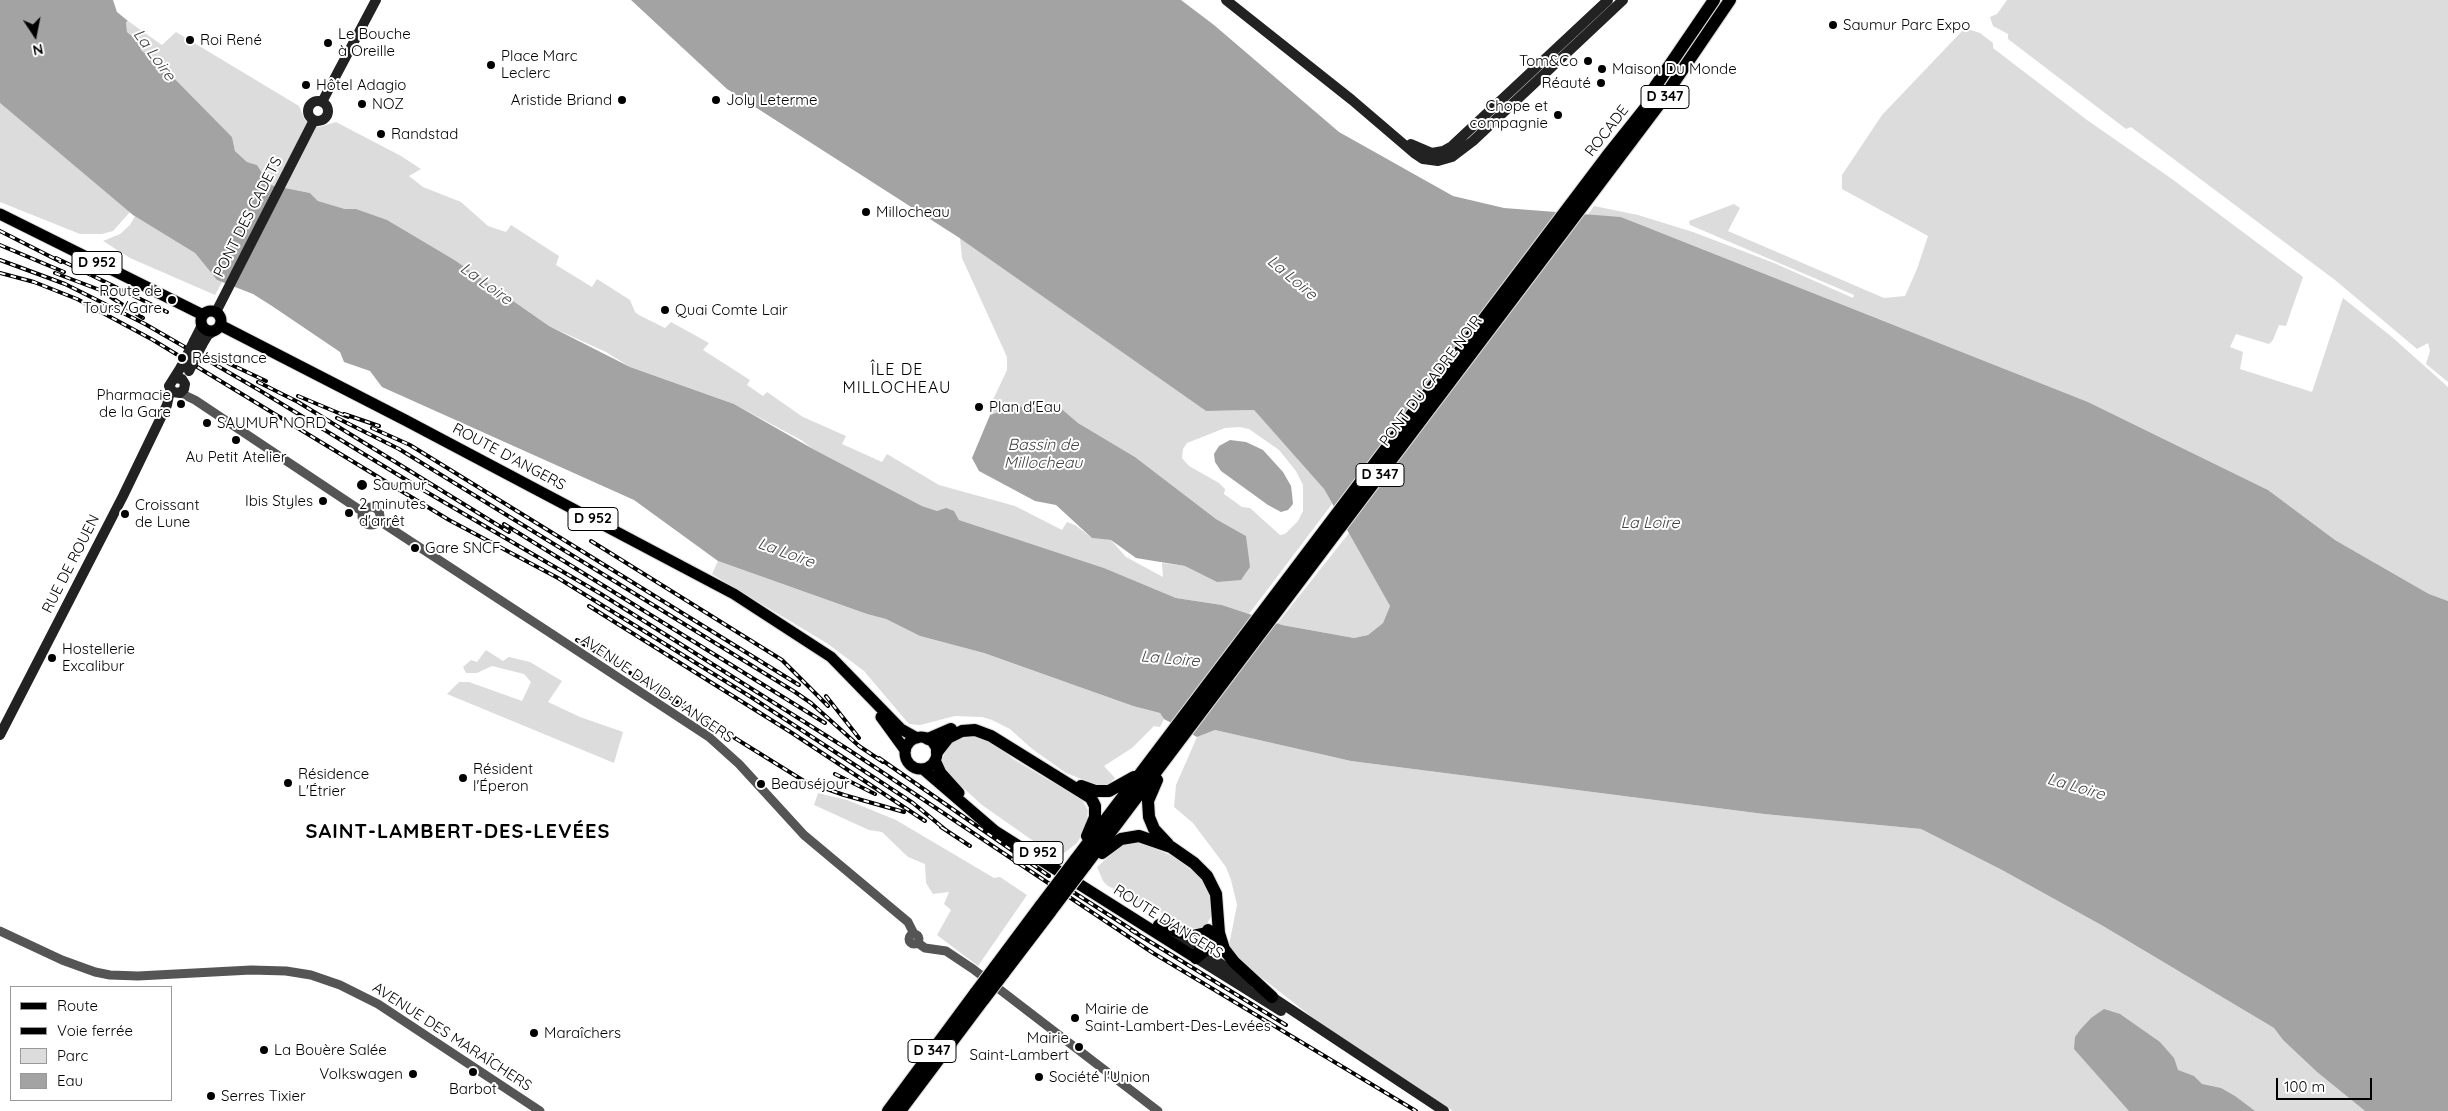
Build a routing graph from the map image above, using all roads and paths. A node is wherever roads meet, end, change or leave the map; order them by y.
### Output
1 (376, 0) edge
2 (1226, 0) edge
3 (1608, 0) edge
4 (1624, 0) edge
5 (1714, 0) edge
6 (1721, 0) edge
7 (1730, 0) edge
8 (1383, 125) junction
9 (1607, 156) junction
10 (1591, 187) junction
11 (0, 214) edge
12 (219, 307) junction
13 (202, 320) junction
14 (217, 328) junction
15 (198, 343) junction
16 (179, 387) junction
17 (779, 623) junction
18 (0, 735) edge
19 (922, 738) junction
20 (905, 750) junction
21 (936, 756) junction
22 (1164, 758) junction
23 (922, 769) junction
24 (1142, 771) junction
25 (1171, 848) junction
26 (1083, 865) junction
27 (1046, 908) junction
28 (1218, 916) junction
29 (1159, 925) junction
30 (0, 931) edge
31 (1206, 933) junction
32 (1220, 933) junction
33 (1199, 953) junction
34 (980, 996) junction
35 (1272, 997) junction
36 (1408, 1088) junction
37 (540, 1111) edge
38 (888, 1111) edge
39 (900, 1111) edge
40 (1158, 1111) edge
41 (1444, 1111) edge

1 - 12 main road, PONT DES CADETS
2 - 8 main road
3 - 8 main road
4 - 8 main road
5 - 9 highway
6 - 9 highway, ROCADE / D 347
7 - 10 highway, D 347
9 - 10 highway, ROCADE / D 347
10 - 22 highway, PONT DU CADRE NOIR / D 347
10 - 22 highway, PONT DU CADRE NOIR / D 347
11 - 13 main road, D 952
12 - 13 main road
12 - 14 main road
13 - 14 main road, ROUTE D'ANGERS
13 - 15 main road
14 - 15 main road
14 - 17 main road, ROUTE D'ANGERS / D 952
15 - 16 main road, RUE DE ROUEN, bridge
16 - 18 main road, RUE DE ROUEN
16 - 40 street, AVENUE DAVID D'ANGERS
17 - 19 main road, ROUTE D'ANGERS / D 952
17 - 20 main road, ROUTE D'ANGERS / D 952
19 - 20 main road
19 - 21 main road
19 - 24 highway
20 - 23 main road
21 - 23 main road
21 - 26 highway
21 - 29 main road, ROUTE D'ANGERS / D 952
22 - 24 highway, D 347
22 - 25 highway
22 - 26 highway, D 347
23 - 33 main road, ROUTE D'ANGERS / D 952
24 - 26 highway, D 347
25 - 26 highway
25 - 28 highway
26 - 27 highway, D 347, bridge
26 - 27 highway, D 347, bridge
27 - 34 highway, D 347, bridge
28 - 31 highway
28 - 32 highway
29 - 31 highway
29 - 33 main road, ROUTE D'ANGERS / D 952
30 - 37 street, AVENUE DES MARAÎCHERS
31 - 33 highway
32 - 33 highway
32 - 35 highway
33 - 35 main road, ROUTE D'ANGERS / D 952
33 - 36 main road, ROUTE D'ANGERS / D 952
34 - 38 highway, D 347
34 - 39 highway, D 347
35 - 36 main road, ROUTE D'ANGERS / D 952
36 - 41 main road, ROUTE D'ANGERS / D 952

